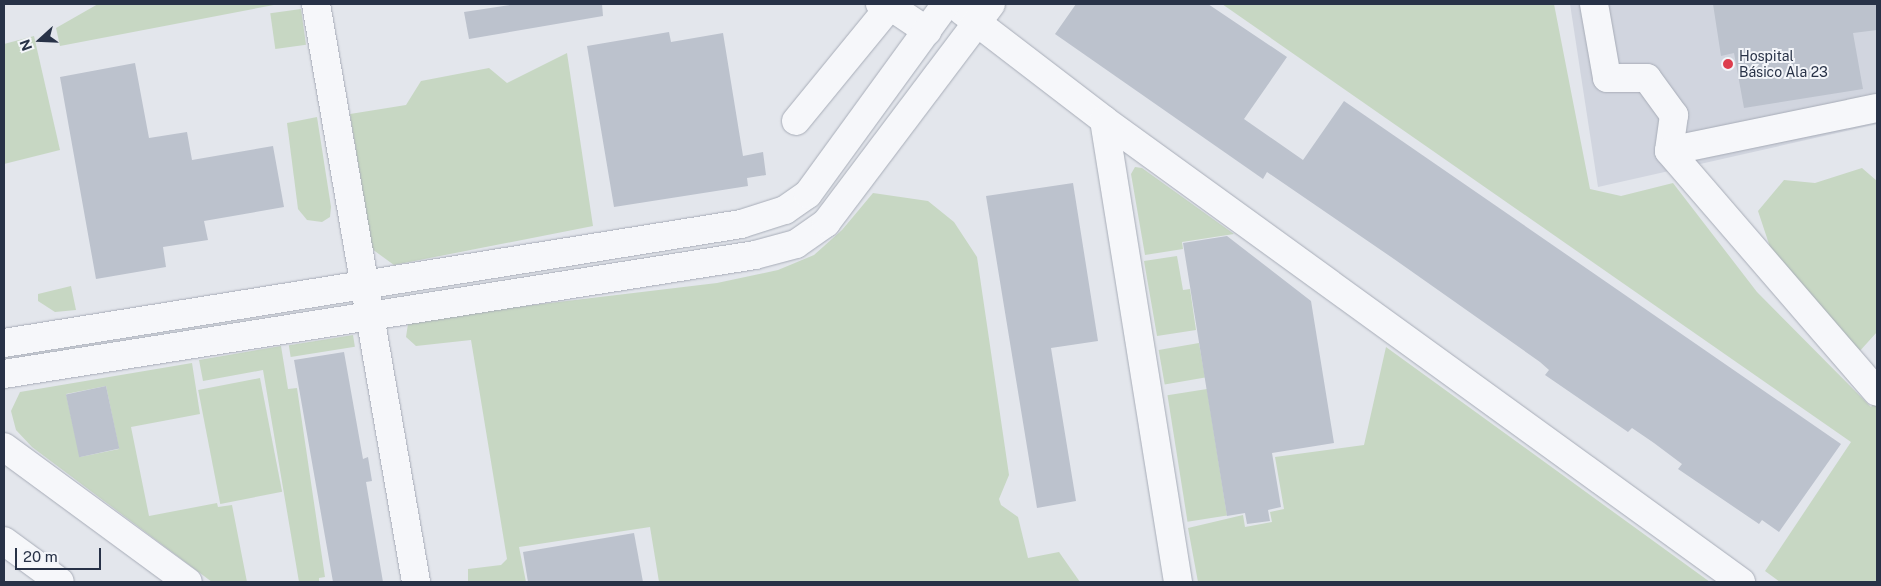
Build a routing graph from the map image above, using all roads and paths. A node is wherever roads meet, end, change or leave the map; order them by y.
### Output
1 (316, 4) edge
2 (946, 4) edge
3 (954, 4) edge
4 (1594, 4) edge
5 (885, 5) edge
6 (984, 14) edge
7 (927, 31) junction
8 (1877, 108) edge
9 (1104, 120) junction
10 (796, 121) dead end
11 (1669, 151) junction
12 (365, 284) junction
13 (372, 316) junction
14 (4, 343) edge
15 (4, 374) edge
16 (1877, 392) edge
17 (4, 447) edge
18 (4, 541) edge
19 (60, 582) edge
20 (188, 582) edge
21 (416, 582) edge
22 (1178, 582) edge
23 (1740, 582) edge

1 - 12 lane
2 - 7 lane
3 - 6 lane
4 - 11 lane
5 - 7 lane
5 - 10 lane
6 - 9 lane
6 - 13 lane
7 - 12 lane
8 - 11 lane
9 - 22 lane
9 - 23 lane
11 - 16 lane
12 - 13 lane
12 - 14 lane
13 - 15 lane
13 - 21 lane
17 - 20 lane
18 - 19 lane

